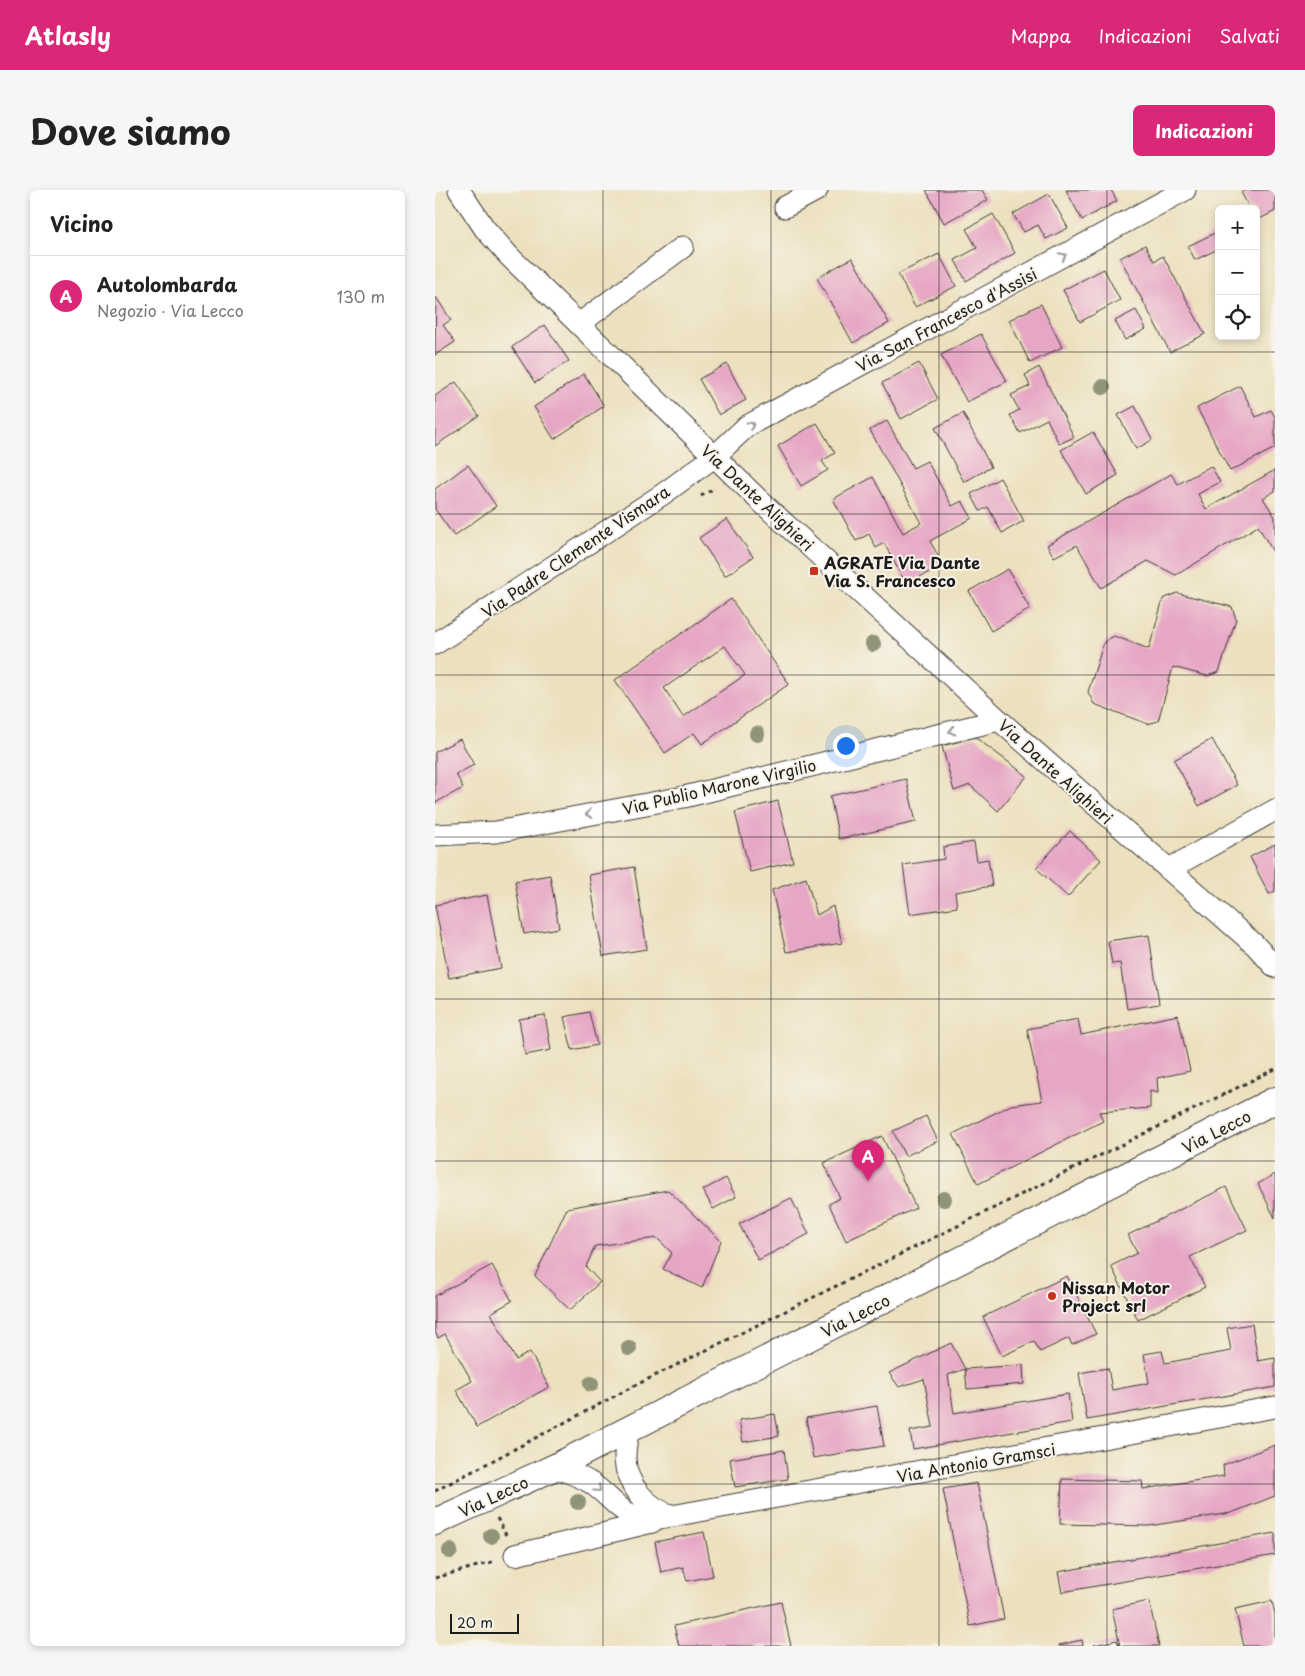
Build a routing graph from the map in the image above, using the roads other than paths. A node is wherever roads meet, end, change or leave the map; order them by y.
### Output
1 (459, 190) edge
2 (817, 190) edge
3 (1185, 190) edge
4 (785, 207) dead end
5 (683, 247) dead end
6 (579, 324) junction
7 (714, 457) junction
8 (436, 641) edge
9 (999, 720) junction
10 (1275, 810) edge
11 (435, 835) edge
12 (1169, 869) junction
13 (1255, 945) junction
14 (1275, 955) edge
15 (1275, 968) edge
16 (1274, 1102) edge
17 (1275, 1407) edge
18 (628, 1430) junction
19 (555, 1467) junction
20 (677, 1516) junction
21 (435, 1522) edge
22 (515, 1555) road end

1 - 6 street, Via Dante Alighieri
2 - 4 street
7 -> 3 street, Via San Francesco d'Assisi
5 - 6 street
6 - 7 street, Via Dante Alighieri
7 - 8 street, Via Padre Clemente Vismara
7 - 9 street, Via Dante Alighieri
9 -> 11 street, Via Publio Marone Virgilio
9 - 12 street, Via Dante Alighieri
10 - 12 street
12 - 13 street, Via Dante Alighieri
13 - 14 street, Via Dante Alighieri
13 - 15 street, Via Dante Alighieri
16 - 18 street, Via Lecco
17 - 20 street, Via Antonio Gramsci
18 - 19 street, Via Lecco
18 - 20 street
19 -> 20 street, Via Antonio Gramsci
19 - 21 street, Via Lecco
20 - 22 street

